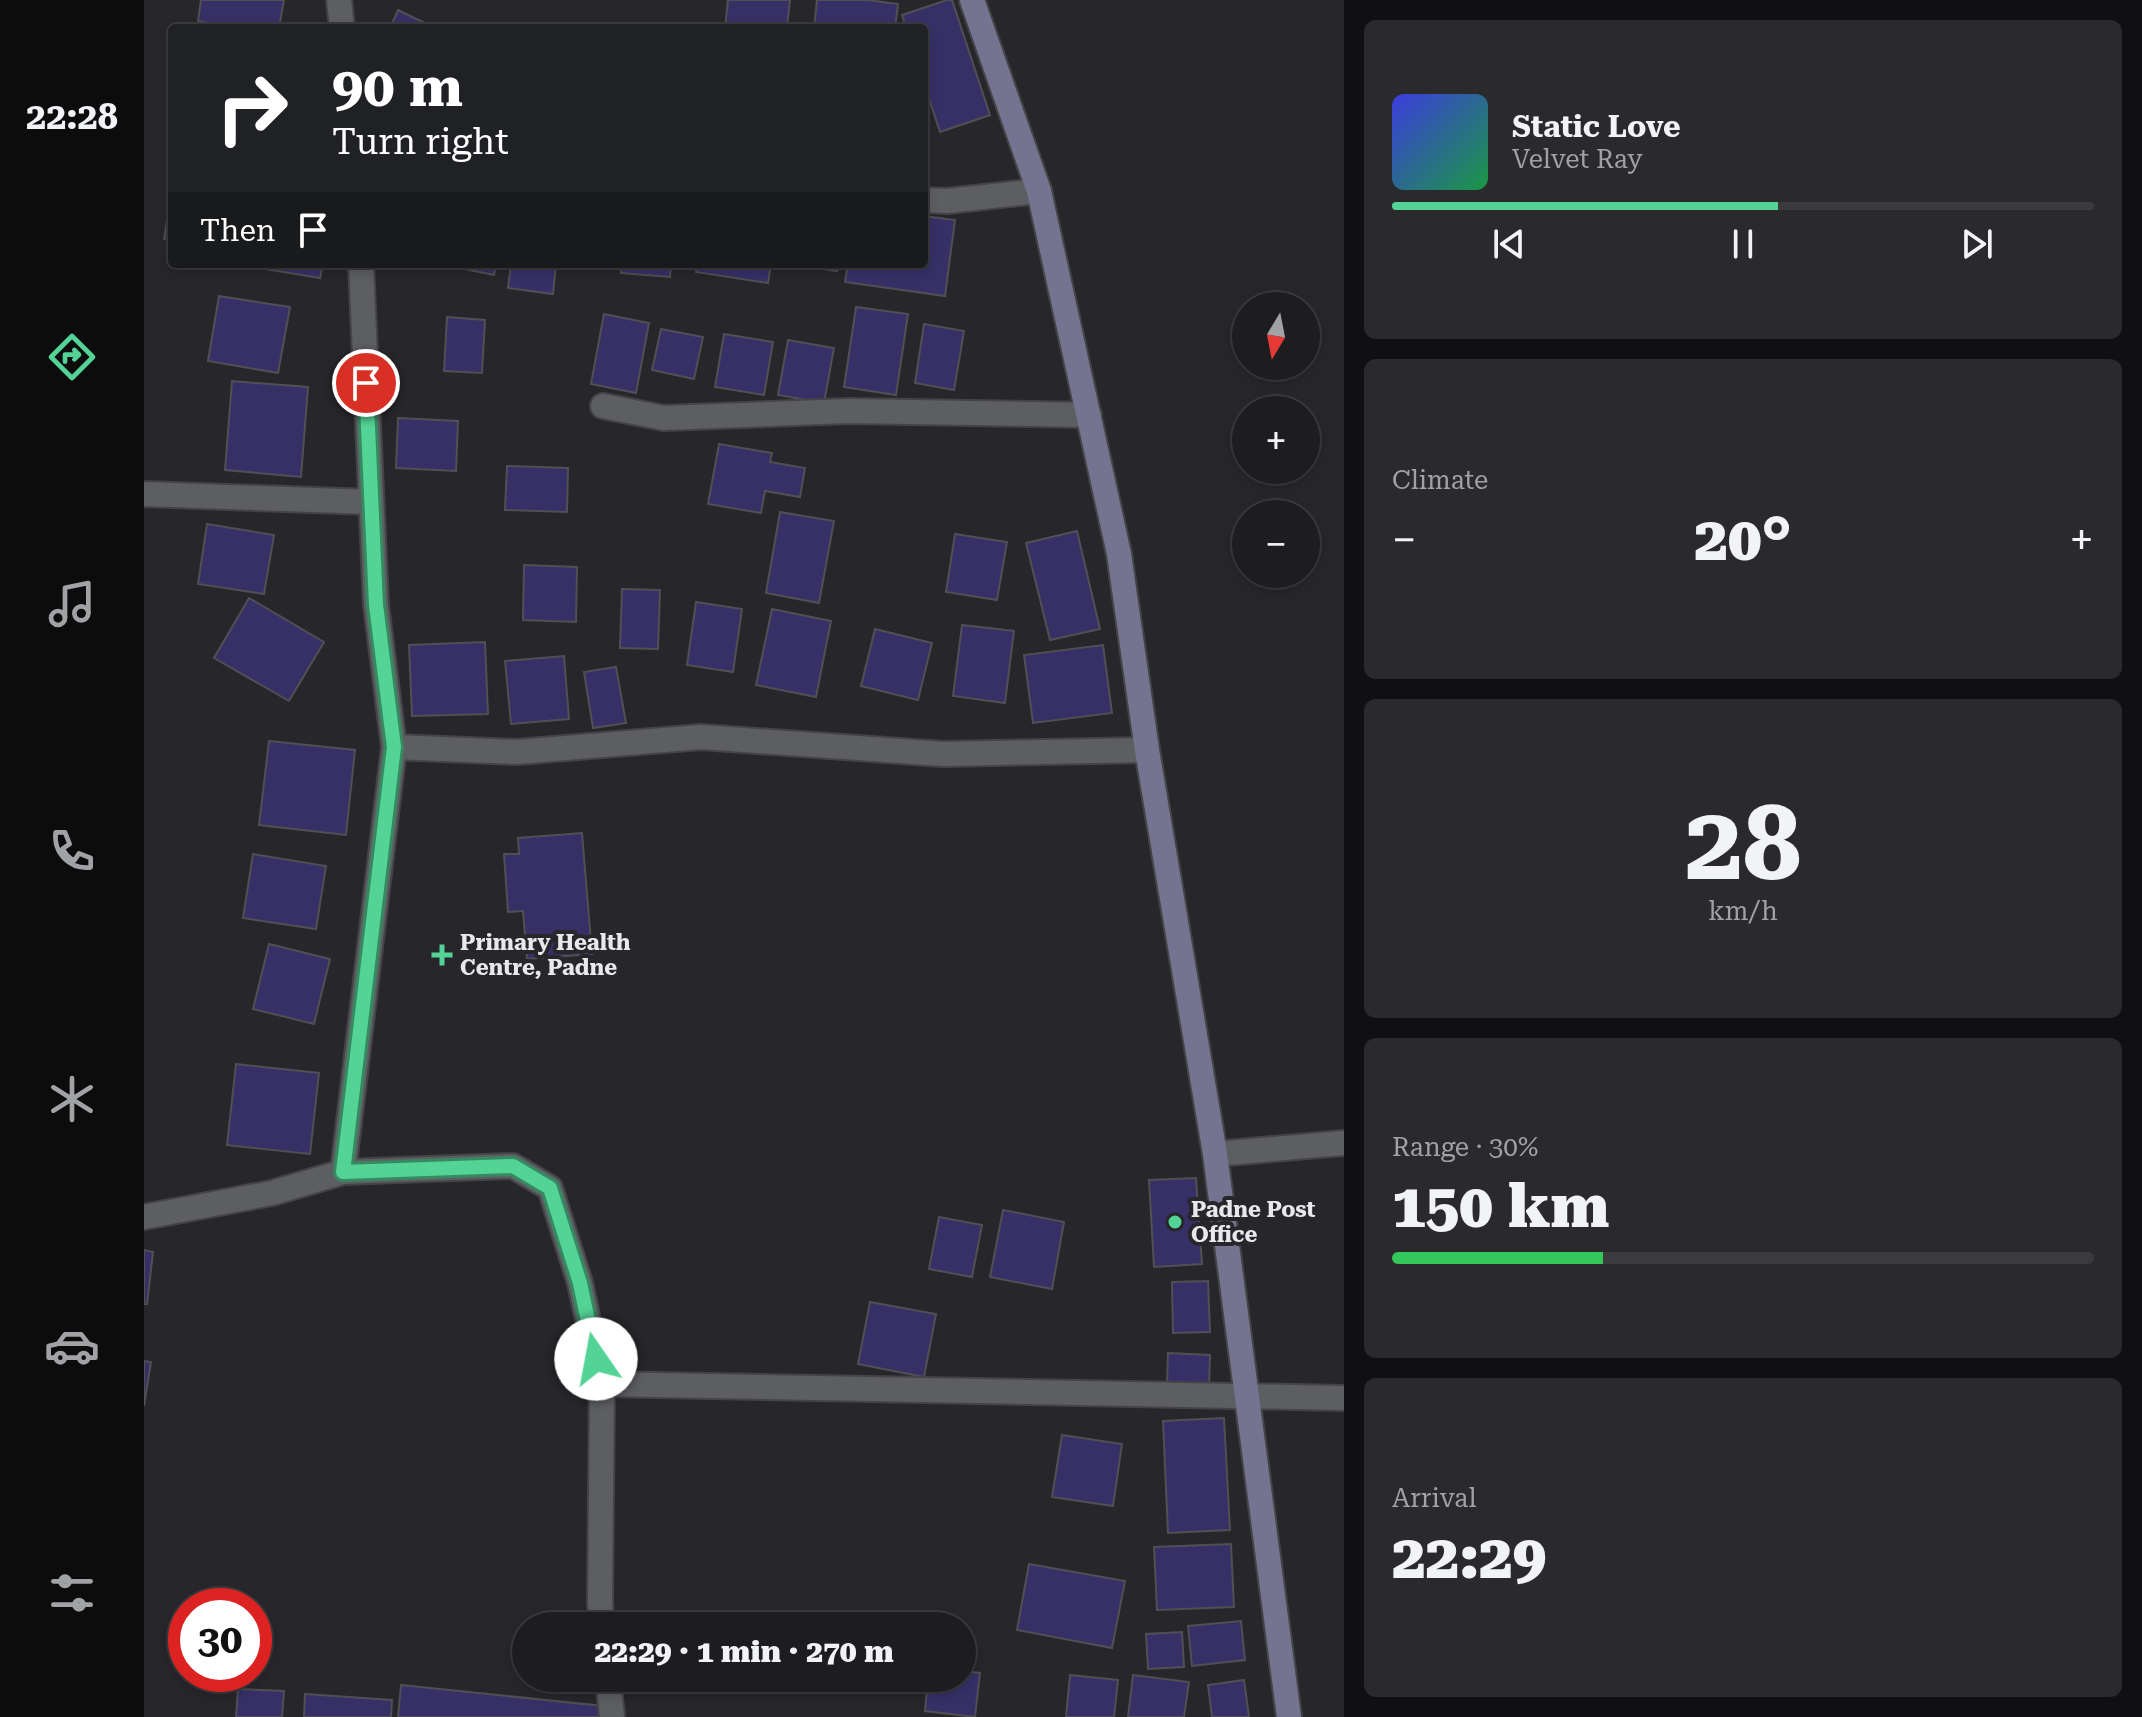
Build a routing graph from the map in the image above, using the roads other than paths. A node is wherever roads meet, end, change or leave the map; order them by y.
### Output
1 (339, 0) edge
2 (972, 0) edge
3 (342, 24) edge
4 (1039, 191) junction
5 (928, 200) edge
6 (361, 268) edge
7 (603, 406) dead end
8 (1089, 415) junction
9 (144, 494) edge
10 (371, 502) junction
11 (394, 747) junction
12 (1147, 750) junction
13 (1344, 1143) edge
14 (1215, 1154) junction
15 (343, 1172) junction
16 (144, 1217) edge
17 (602, 1384) junction
18 (1248, 1395) junction
19 (1344, 1398) edge
20 (601, 1612) edge
21 (609, 1692) edge
22 (612, 1717) edge
23 (1289, 1717) edge

1 - 3 street
2 - 4 main road
4 - 5 street
4 - 8 main road
6 - 10 street
7 - 8 street
8 - 12 main road
9 - 10 street
10 - 11 street
11 - 12 street
11 - 15 street
12 - 14 main road
13 - 14 street
14 - 18 main road
15 - 16 street
15 - 17 street
17 - 18 street
17 - 20 street
18 - 19 street
18 - 23 main road
21 - 22 street

